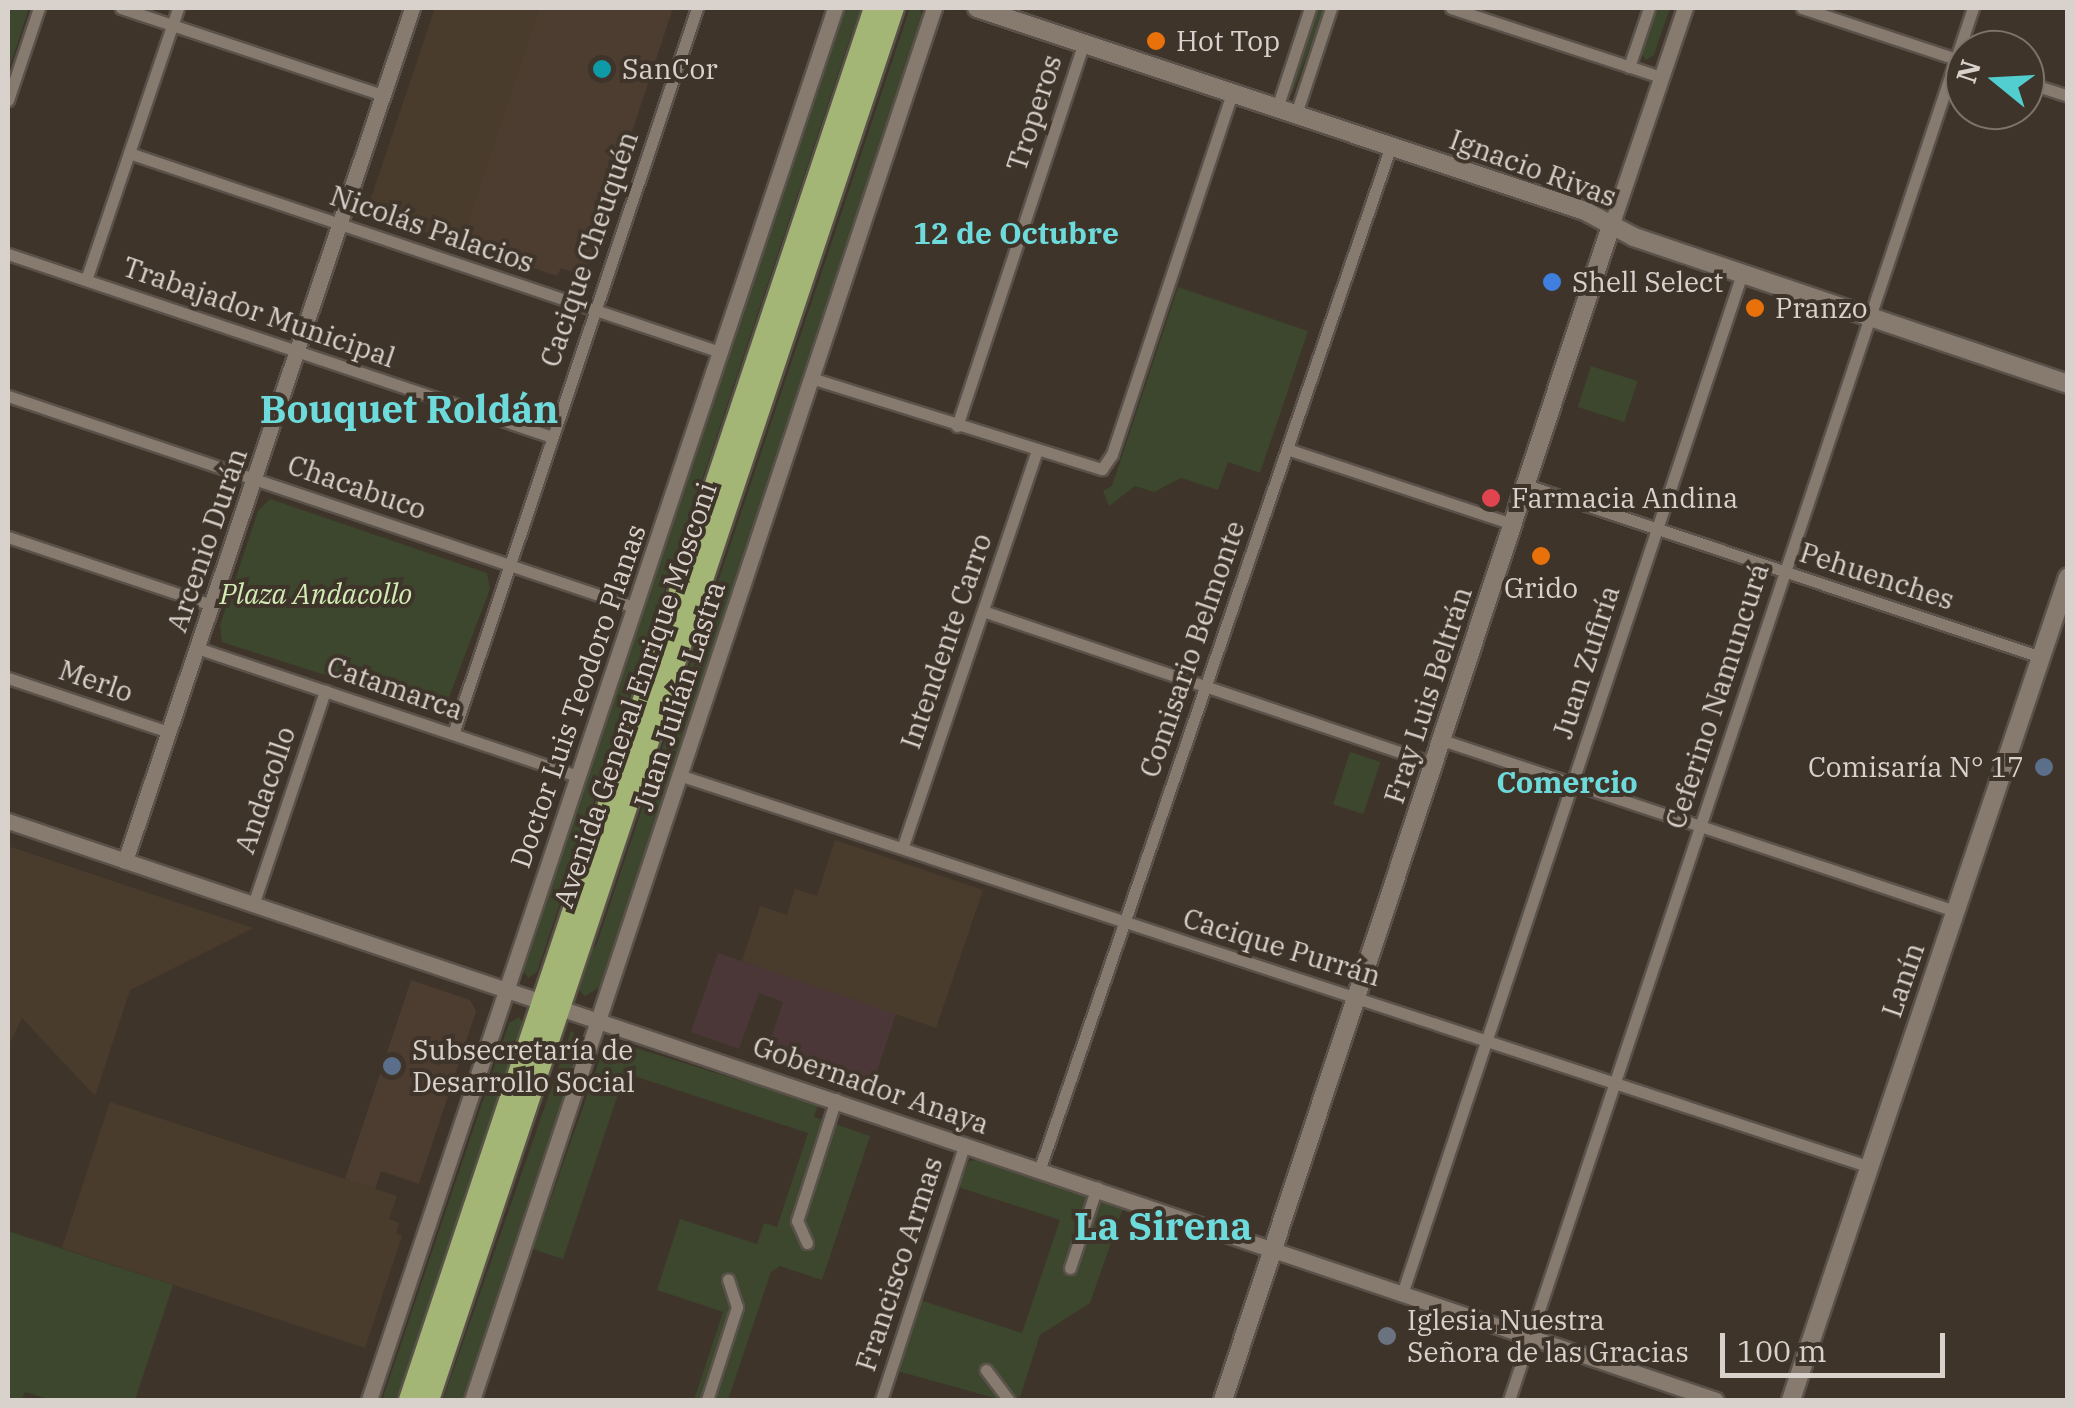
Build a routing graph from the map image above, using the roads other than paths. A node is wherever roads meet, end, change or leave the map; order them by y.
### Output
1 (39, 8) edge
2 (121, 8) edge
3 (178, 8) edge
4 (412, 8) edge
5 (697, 8) edge
6 (836, 8) edge
7 (874, 8) edge
8 (894, 8) edge
9 (934, 8) edge
10 (977, 8) edge
11 (1310, 8) edge
12 (1332, 8) edge
13 (1451, 8) edge
14 (1649, 8) edge
15 (1684, 8) edge
16 (1802, 8) edge
17 (172, 25) junction
18 (1084, 43) junction
19 (1945, 56) edge
20 (1629, 67) junction
21 (1661, 78) junction
22 (1232, 93) junction
23 (383, 95) junction
24 (8, 100) edge
25 (1945, 104) edge
26 (1277, 108) junction
27 (1296, 114) junction
28 (1391, 146) junction
29 (129, 153) junction
30 (340, 224) junction
31 (1611, 226) junction
32 (8, 254) edge
33 (1742, 274) junction
34 (86, 280) junction
35 (595, 310) junction
36 (1870, 317) junction
37 (296, 351) junction
38 (720, 352) junction
39 (811, 378) junction
40 (2068, 384) edge
41 (8, 396) edge
42 (957, 426) junction
43 (552, 437) junction
44 (1287, 449) junction
45 (1036, 452) junction
46 (254, 479) junction
47 (1526, 486) junction
48 (1513, 524) junction
49 (1657, 529) junction
50 (8, 537) edge
51 (510, 565) junction
52 (1785, 572) junction
53 (2068, 577) edge
54 (211, 605) junction
55 (634, 607) junction
56 (983, 611) junction
57 (197, 648) junction
58 (2041, 657) junction
59 (8, 678) edge
60 (1206, 686) junction
61 (325, 691) junction
62 (168, 732) junction
63 (453, 734) junction
64 (1442, 740) junction
65 (1434, 764) junction
66 (679, 775) junction
67 (578, 776) junction
68 (1572, 783) junction
69 (8, 821) edge
70 (1700, 826) junction
71 (903, 846) junction
72 (125, 861) junction
73 (253, 905) junction
74 (1956, 911) junction
75 (1124, 923) junction
76 (505, 991) junction
77 (1356, 998) junction
78 (551, 1005) junction
79 (598, 1019) junction
80 (1487, 1038) junction
81 (1616, 1082) junction
82 (836, 1099) junction
83 (965, 1143) junction
84 (1870, 1167) junction
85 (1040, 1168) junction
86 (1097, 1187) junction
87 (807, 1243) dead end
88 (1274, 1248) junction
89 (1070, 1268) dead end
90 (728, 1278) dead end
91 (1402, 1294) junction
92 (1530, 1337) junction
93 (986, 1370) dead end
94 (370, 1400) edge
95 (410, 1400) edge
96 (429, 1400) edge
97 (473, 1400) edge
98 (706, 1400) edge
99 (881, 1400) edge
100 (1009, 1400) edge
101 (1223, 1400) edge
102 (1509, 1400) edge
103 (1716, 1400) edge
104 (1792, 1400) edge

1 - 24 street
2 - 17 street
3 - 17 street
4 - 23 street, Arcenio Durán
5 - 35 street, Cacique Cheuquén
6 - 38 street, Doctor Luis Teodoro Planas
7 - 78 highway, Avenida General Enrique Mosconi
8 - 78 highway, Avenida General Enrique Mosconi
9 - 39 street, Juan Julián Lastra
10 - 18 main road, Ignacio Rivas
11 - 26 street
12 - 27 street
13 - 20 street
14 - 20 street
15 - 21 street, Fray Luis Beltrán
16 - 19 street
17 - 23 street
17 - 29 street
18 - 22 main road, Ignacio Rivas
18 - 42 street, Troperos
20 - 21 street
21 - 31 street, Fray Luis Beltrán
22 - 26 main road, Ignacio Rivas
22 - 45 street
23 - 30 street, Arcenio Durán
25 - 36 street, Ceferino Namuncurá
26 - 27 main road, Ignacio Rivas
27 - 28 main road, Ignacio Rivas
28 - 31 main road, Ignacio Rivas
28 - 44 street, Comisario Belmonte
29 - 30 street, Nicolás Palacios
29 - 34 street
30 - 35 street, Nicolás Palacios
30 - 37 street, Arcenio Durán
31 - 33 main road, Ignacio Rivas
31 - 47 main road, Fray Luis Beltrán
32 - 34 street, Trabajador Municipal
33 - 36 main road, Ignacio Rivas
33 - 49 street, Juan Zufiría
34 - 37 street, Trabajador Municipal
35 - 38 street, Nicolás Palacios
35 - 43 street, Cacique Cheuquén
36 - 40 main road, Ignacio Rivas
36 - 52 street, Ceferino Namuncurá
37 - 43 street, Trabajador Municipal
37 - 46 street, Arcenio Durán
38 - 55 street, Doctor Luis Teodoro Planas
39 - 42 street
39 - 66 street, Juan Julián Lastra
41 - 46 street, Chacabuco
42 - 45 street
43 - 51 street, Cacique Cheuquén
44 - 48 street
44 - 60 street, Comisario Belmonte
45 - 56 street, Intendente Carro
46 - 51 street, Chacabuco
46 - 54 street, Arcenio Durán
47 - 48 main road, Fray Luis Beltrán
47 - 49 street, Pehuenches
48 - 64 main road, Fray Luis Beltrán
49 - 52 street, Pehuenches
49 - 68 street, Juan Zufiría
50 - 54 street
51 - 55 street, Chacabuco
51 - 63 street, Cacique Cheuquén
52 - 58 street, Pehuenches
52 - 70 street, Ceferino Namuncurá
53 - 58 main road, Lanín
54 - 57 street, Arcenio Durán
55 - 67 street, Doctor Luis Teodoro Planas
56 - 60 street
56 - 71 street, Intendente Carro
57 - 61 street, Catamarca
57 - 62 street, Arcenio Durán
58 - 74 main road, Lanín
59 - 62 street, Merlo
60 - 65 street
60 - 75 street, Comisario Belmonte
61 - 63 street, Catamarca
61 - 73 street, Andacollo
62 - 72 street, Arcenio Durán
63 - 67 street, Catamarca
64 - 65 main road, Fray Luis Beltrán
64 - 68 street
65 - 77 main road, Fray Luis Beltrán
66 - 71 street, Cacique Purrán
66 - 79 street, Juan Julián Lastra
67 - 76 street, Doctor Luis Teodoro Planas
68 - 70 street
68 - 80 street, Juan Zufiría
69 - 72 street, Gobernador Anaya
70 - 74 street
70 - 81 street, Ceferino Namuncurá
71 - 75 street, Cacique Purrán
72 - 73 street, Gobernador Anaya
73 - 76 street, Gobernador Anaya
74 - 84 main road, Lanín
75 - 77 street, Cacique Purrán
75 - 85 street, Comisario Belmonte
76 - 78 street, Gobernador Anaya
76 - 94 street, Doctor Luis Teodoro Planas
77 - 80 street, Cacique Purrán
77 - 88 main road, Fray Luis Beltrán
78 - 79 street, Gobernador Anaya
78 - 95 highway, Avenida General Enrique Mosconi
78 - 96 highway, Avenida General Enrique Mosconi
79 - 82 street, Gobernador Anaya
79 - 97 street, Juan Julián Lastra
80 - 81 street, Cacique Purrán
80 - 91 street, Juan Zufiría
81 - 84 street, Cacique Purrán
81 - 92 street, Ceferino Namuncurá
82 - 83 street, Gobernador Anaya
82 - 87 street
83 - 85 street, Gobernador Anaya
83 - 99 street, Francisco Armas
84 - 104 main road, Lanín
85 - 86 street, Gobernador Anaya
86 - 88 street, Gobernador Anaya
86 - 89 street
88 - 91 street, Gobernador Anaya
88 - 101 main road, Fray Luis Beltrán
90 - 98 street
91 - 92 street, Gobernador Anaya
92 - 102 street, Ceferino Namuncurá
92 - 103 street, Gobernador Anaya
93 - 100 street

